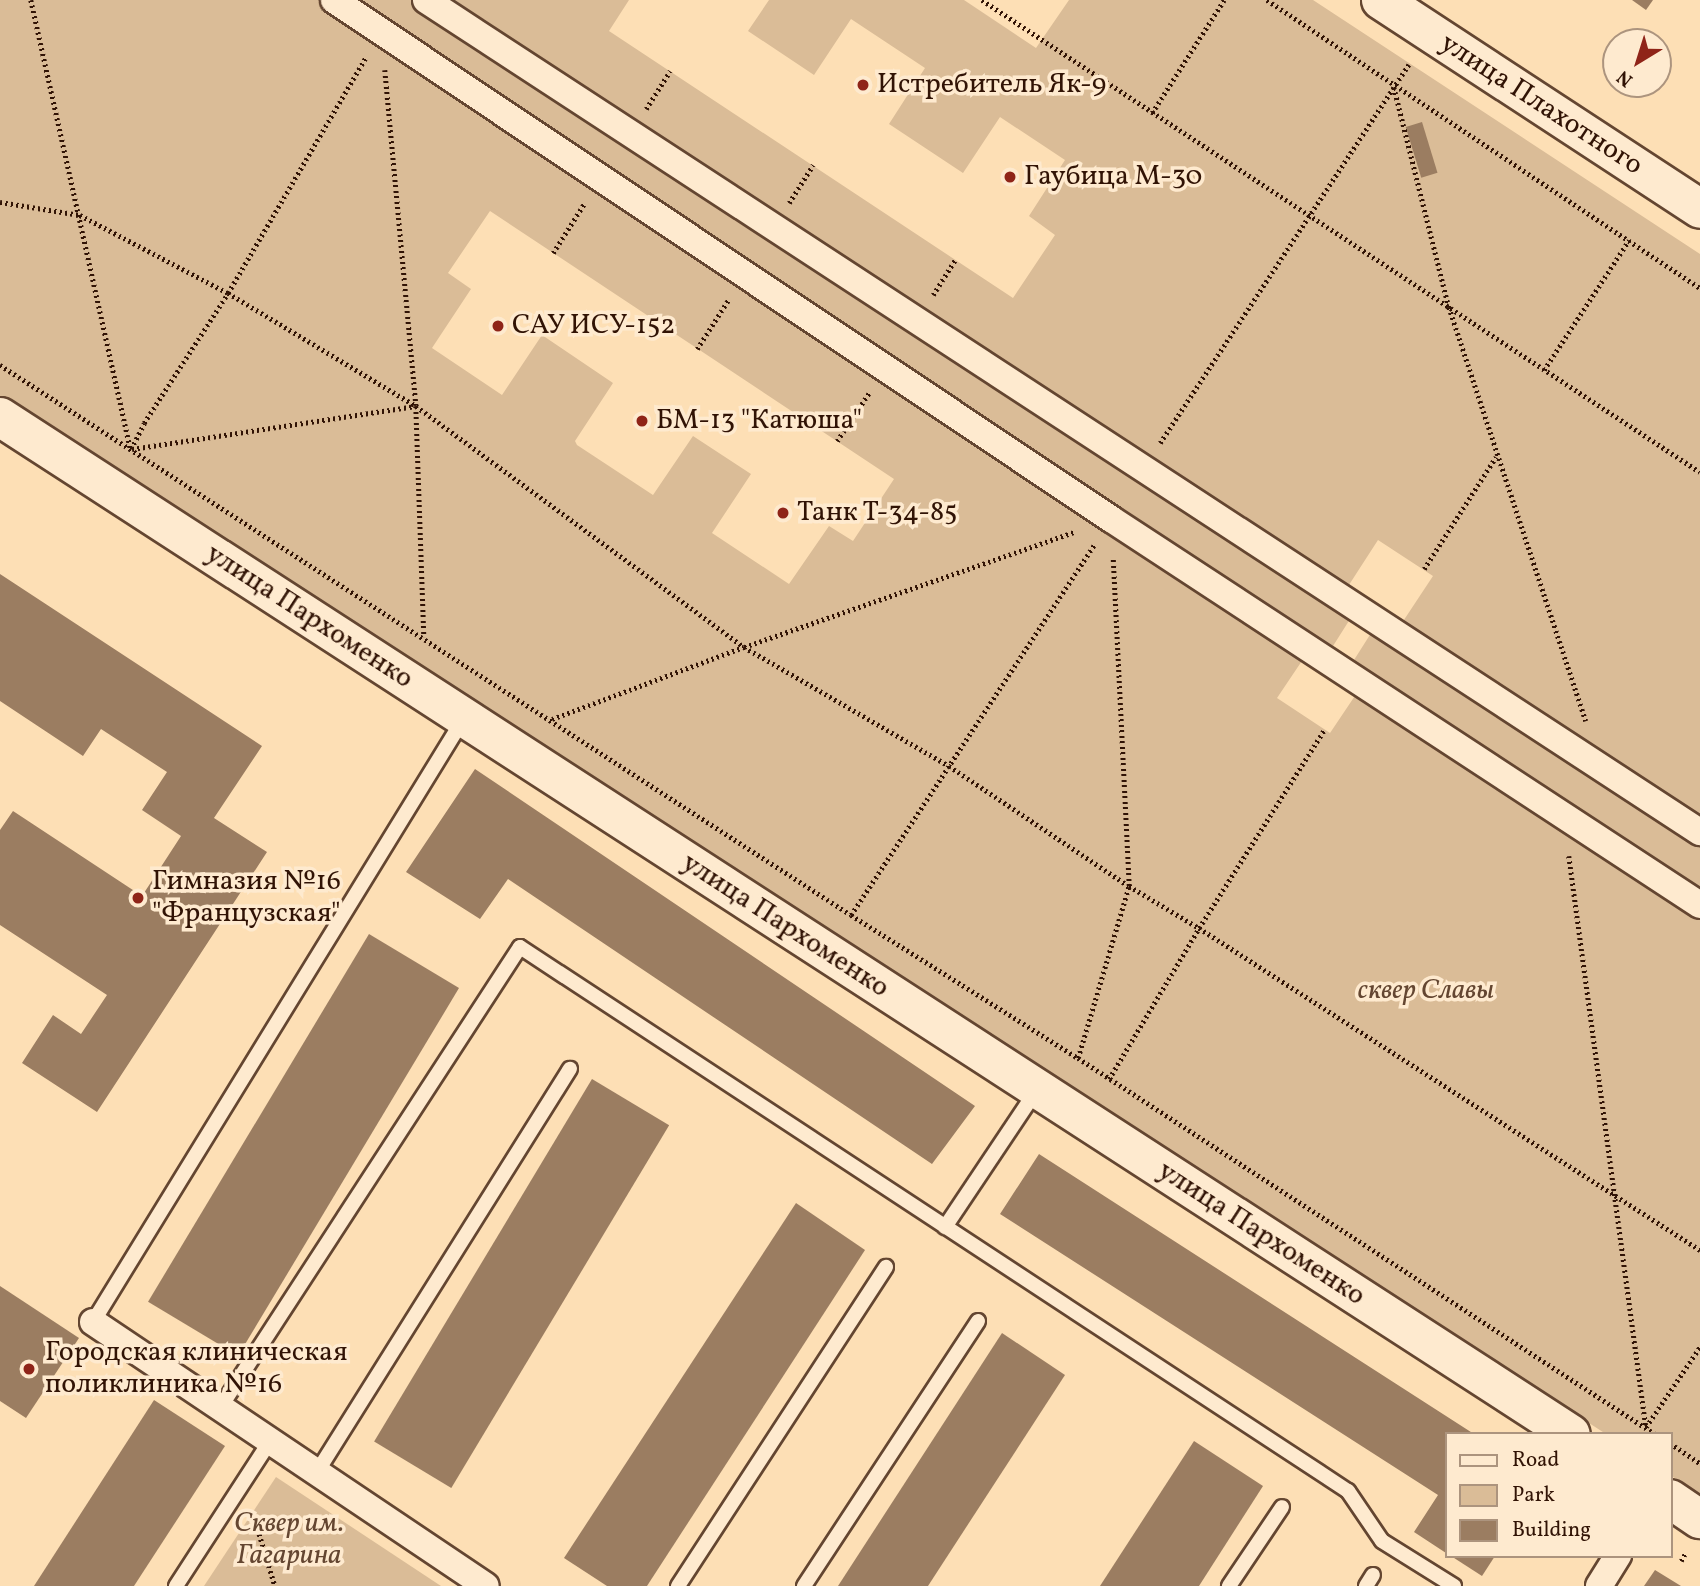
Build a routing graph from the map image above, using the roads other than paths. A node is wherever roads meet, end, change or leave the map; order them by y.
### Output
1 (334, 0) edge
2 (426, 0) edge
3 (1381, 0) edge
4 (1700, 209) edge
5 (0, 417) edge
6 (464, 718) junction
7 (1700, 832) edge
8 (1700, 905) edge
9 (570, 1069) dead end
10 (1037, 1090) junction
11 (945, 1227) junction
12 (886, 1267) dead end
13 (978, 1321) dead end
14 (93, 1322) joint
15 (220, 1408) junction
16 (1567, 1432) edge
17 (270, 1441) junction
18 (317, 1472) junction
19 (1672, 1500) edge
20 (1282, 1507) dead end
21 (1700, 1519) edge
22 (1617, 1558) edge
23 (176, 1586) edge
24 (486, 1586) edge
25 (678, 1586) edge
26 (804, 1586) edge
27 (1229, 1586) edge
28 (1454, 1586) edge
29 (1599, 1586) edge

1 - 8 street
2 - 7 street
3 - 4 street, улица Плахотного
5 - 6 street, улица Пархоменко
6 - 10 street, улица Пархоменко
6 - 14 lane
9 - 18 lane
10 - 11 lane
10 - 16 street, улица Пархоменко
11 - 15 lane
11 - 28 lane
12 - 25 lane
13 - 26 lane
14 - 15 street
15 - 17 street
17 - 18 street
17 - 23 lane
18 - 24 street
19 - 21 street
20 - 27 lane
22 - 29 street

